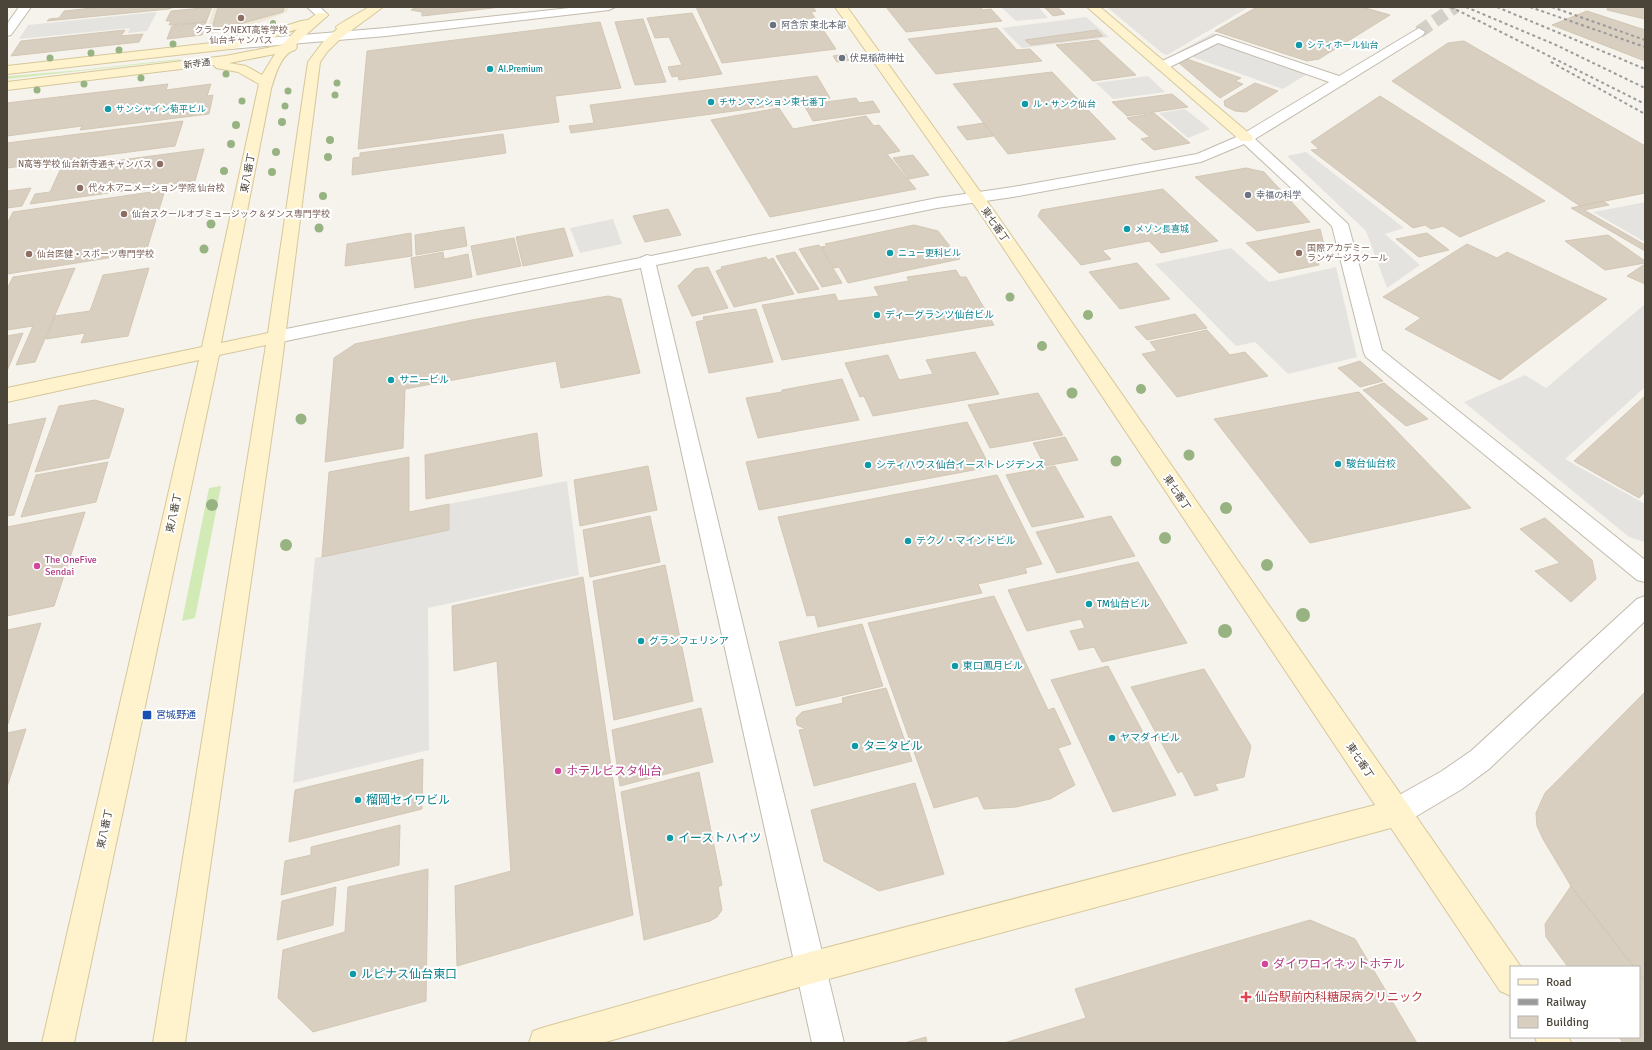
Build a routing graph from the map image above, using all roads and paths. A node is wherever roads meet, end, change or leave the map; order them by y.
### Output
1 (25, 7) edge
2 (334, 7) edge
3 (377, 7) edge
4 (609, 7) edge
5 (841, 7) edge
6 (1093, 7) edge
7 (317, 11) edge
8 (354, 22) junction
9 (7, 32) edge
10 (1419, 32) tunnel mouth
11 (334, 36) junction
12 (317, 38) junction
13 (289, 44) junction
14 (230, 45) junction
15 (307, 57) junction
16 (198, 64) junction
17 (1162, 66) junction
18 (7, 70) edge
19 (1340, 80) junction
20 (266, 83) junction
21 (7, 86) edge
22 (1246, 138) junction
23 (976, 198) junction
24 (647, 260) junction
25 (276, 336) junction
26 (210, 352) junction
27 (7, 395) edge
28 (1645, 573) edge
29 (1645, 606) edge
30 (1395, 813) junction
31 (810, 968) junction
32 (1510, 979) edge
33 (58, 1043) edge
34 (169, 1043) edge
35 (545, 1043) edge
36 (828, 1043) edge

1 - 9 street
2 - 7 street, 新寺通
3 - 8 street, 新寺通
4 - 11 street
5 - 23 street, 東七番丁
6 - 17 street
7 - 13 street, 東八番丁
7 - 14 street, 新寺通
8 - 11 street
8 - 12 street, 新寺通
10 - 19 street
11 - 12 street
11 - 15 street
12 - 13 street, 新寺通
13 - 14 street
13 - 15 street
13 - 16 street, 新寺通
13 - 20 street, 東八番丁
14 - 18 street, 新寺通
15 - 25 street
16 - 20 street
16 - 21 street, 新寺通
17 - 19 street
17 - 22 street
19 - 22 street
20 - 26 street, 東八番丁
22 - 23 street
22 - 28 street
23 - 24 street
23 - 30 street, 東七番丁
24 - 25 street
24 - 31 street
25 - 26 street
25 - 34 street
26 - 27 street
26 - 33 street, 東八番丁
29 - 30 street
30 - 31 street
30 - 32 street, 東七番丁
31 - 35 street
31 - 36 street

